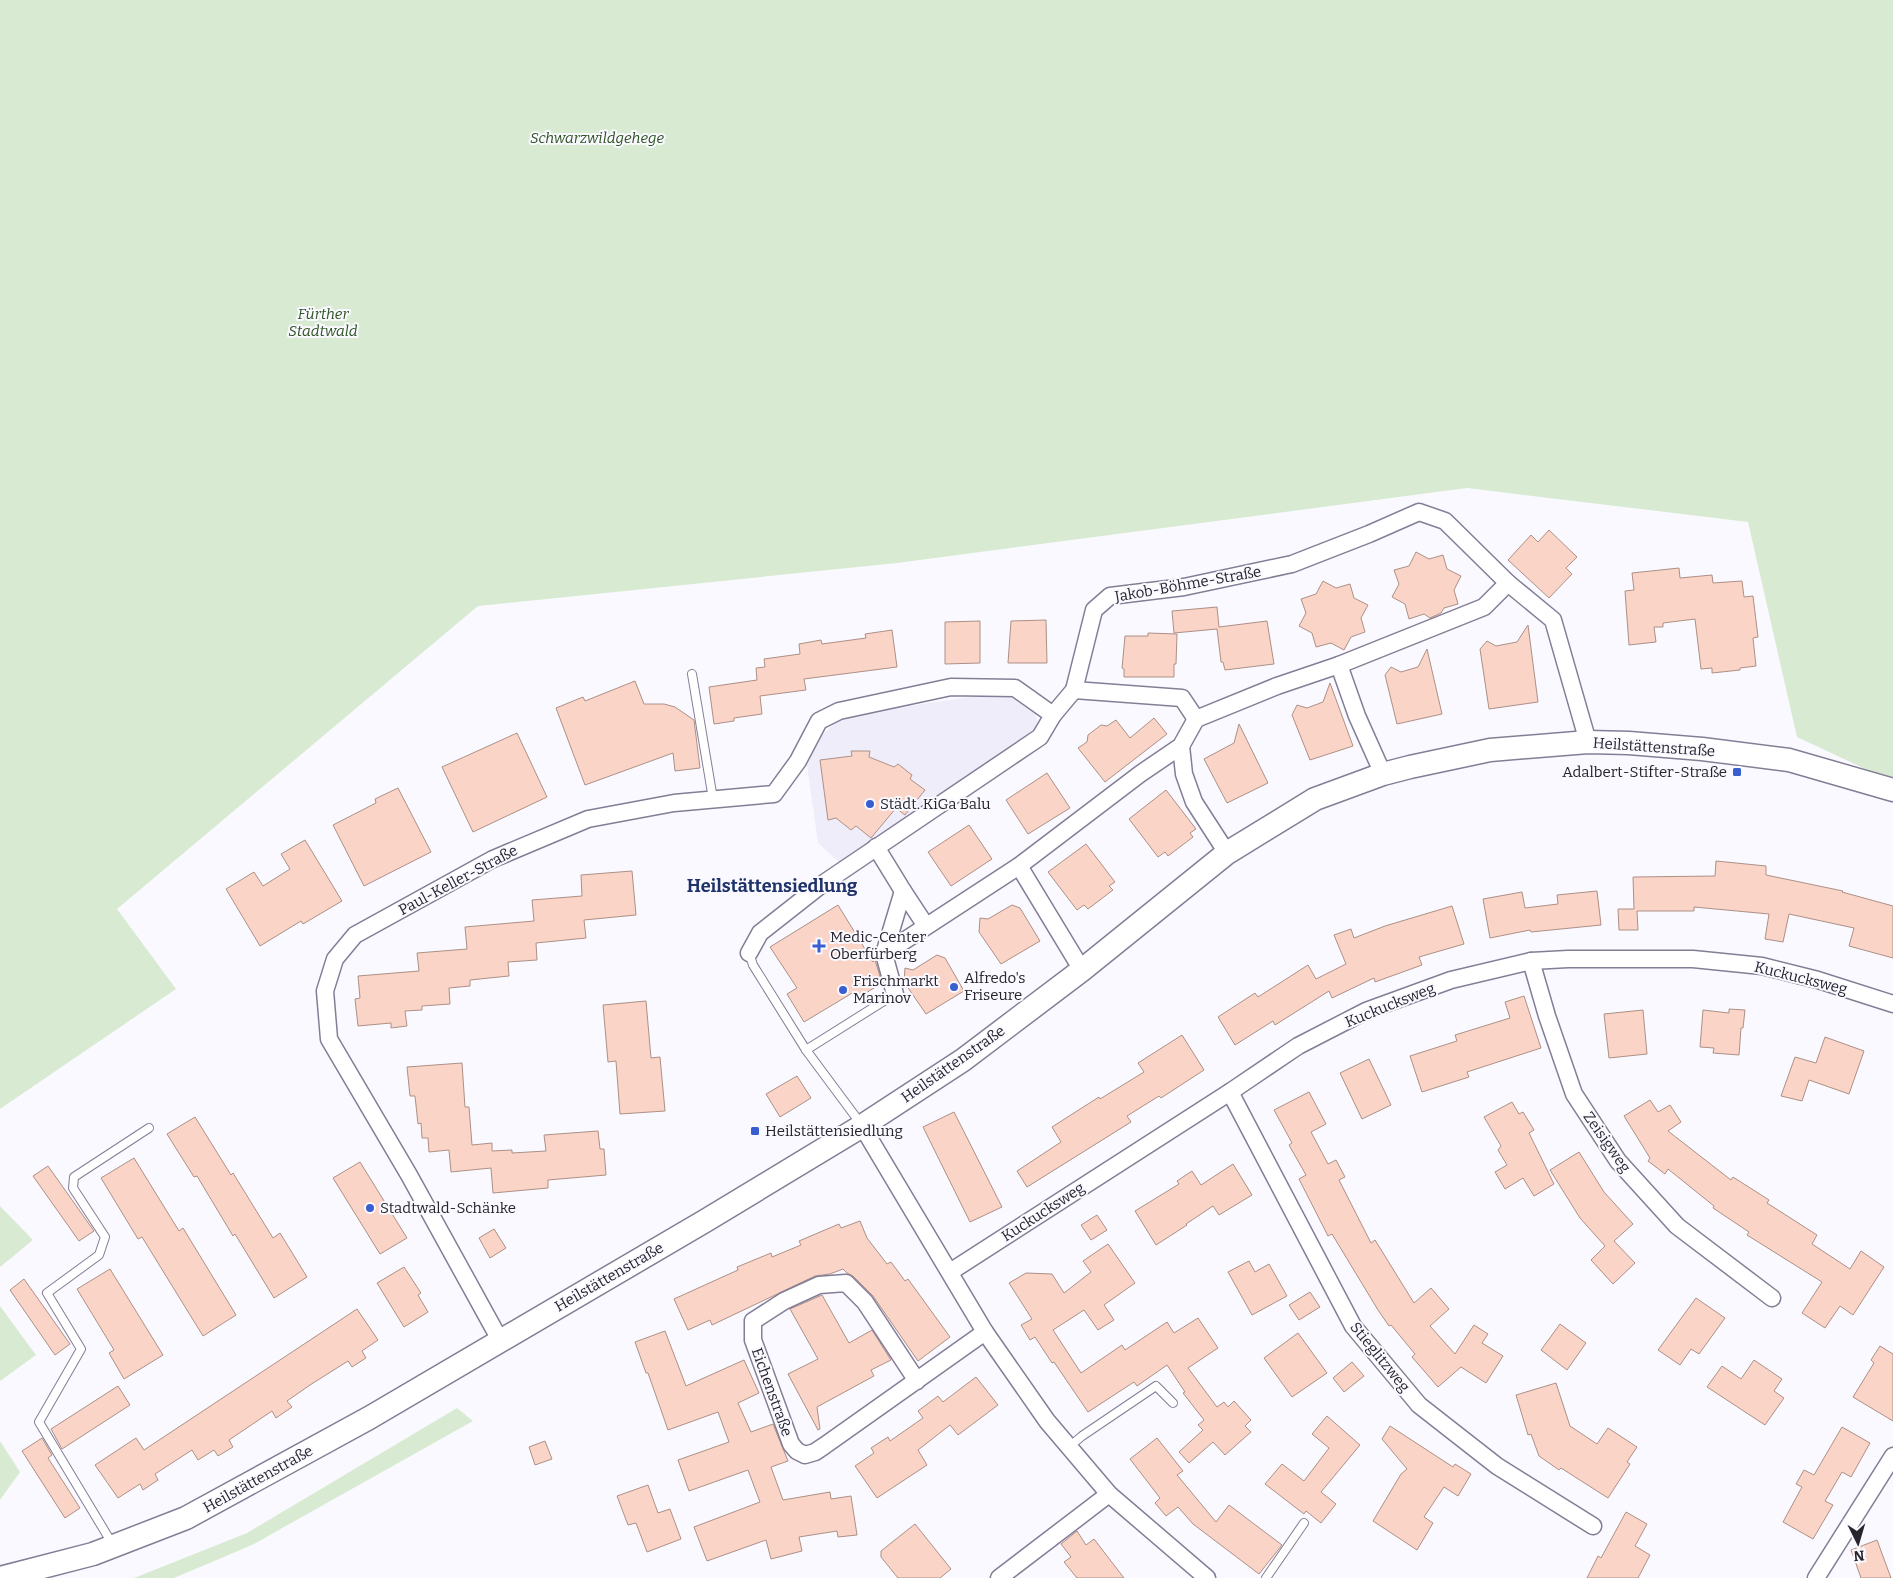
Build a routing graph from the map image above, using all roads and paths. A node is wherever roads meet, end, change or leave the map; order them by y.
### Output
1 (1508, 584) junction
2 (1339, 665) junction
3 (692, 674) dead end
4 (1074, 690) junction
5 (1054, 714) junction
6 (1196, 719) junction
7 (1588, 742) junction
8 (1182, 746) junction
9 (1383, 774) junction
10 (1893, 790) edge
11 (713, 799) junction
12 (876, 847) junction
13 (1226, 853) junction
14 (1019, 866) junction
15 (902, 891) junction
16 (926, 926) junction
17 (749, 953) joint
18 (884, 954) junction
19 (1530, 960) junction
20 (1082, 970) junction
21 (895, 994) joint
22 (1893, 1004) edge
23 (806, 1050) junction
24 (1230, 1092) junction
25 (862, 1126) junction
26 (150, 1128) dead end
27 (950, 1272) junction
28 (1772, 1298) dead end
29 (986, 1332) junction
30 (500, 1340) junction
31 (917, 1382) junction
32 (1173, 1403) dead end
33 (1069, 1447) junction
34 (1893, 1456) edge
35 (1109, 1494) junction
36 (1304, 1523) dead end
37 (1593, 1526) dead end
38 (114, 1547) junction
39 (0, 1578) edge
40 (998, 1578) edge
41 (1207, 1578) edge
42 (1266, 1578) edge
43 (1816, 1578) edge

1 - 2 street
1 - 4 street, Jakob-Böhme-Straße
1 - 7 street, Jakob-Böhme-Straße
2 - 6 street
2 - 9 street
3 - 11 lane
4 - 5 street, Jakob-Böhme-Straße
4 - 6 street
5 - 11 street, Paul-Keller-Straße
5 - 12 street, Jakob-Böhme-Straße
6 - 8 street
7 - 9 street, Heilstättenstraße
7 - 10 street, Heilstättenstraße
8 - 13 street
8 - 14 street
9 - 13 street, Heilstättenstraße
11 - 30 street, Paul-Keller-Straße
12 - 15 street
12 - 17 street, Jakob-Böhme-Straße
13 - 20 street, Heilstättenstraße
14 - 16 street
14 - 20 street
15 - 16 street
15 - 18 street
16 - 18 street
17 - 23 lane
18 - 21 street
19 - 22 street, Kuckucksweg
19 - 24 street, Kuckucksweg
19 - 28 street, Zeisigweg
20 - 25 street, Heilstättenstraße
21 - 23 lane
23 - 25 lane
24 - 27 street, Kuckucksweg
24 - 37 street, Stieglitzweg
25 - 27 street
25 - 30 street, Heilstättenstraße
26 - 38 lane
27 - 29 street
29 - 31 street, Eichenstraße
29 - 33 street
30 - 38 street, Heilstättenstraße
31 - 31 street, Eichenstraße
32 - 33 lane
33 - 35 street
34 - 43 street
35 - 40 street
35 - 41 street
36 - 42 lane
38 - 39 street, Heilstättenstraße

